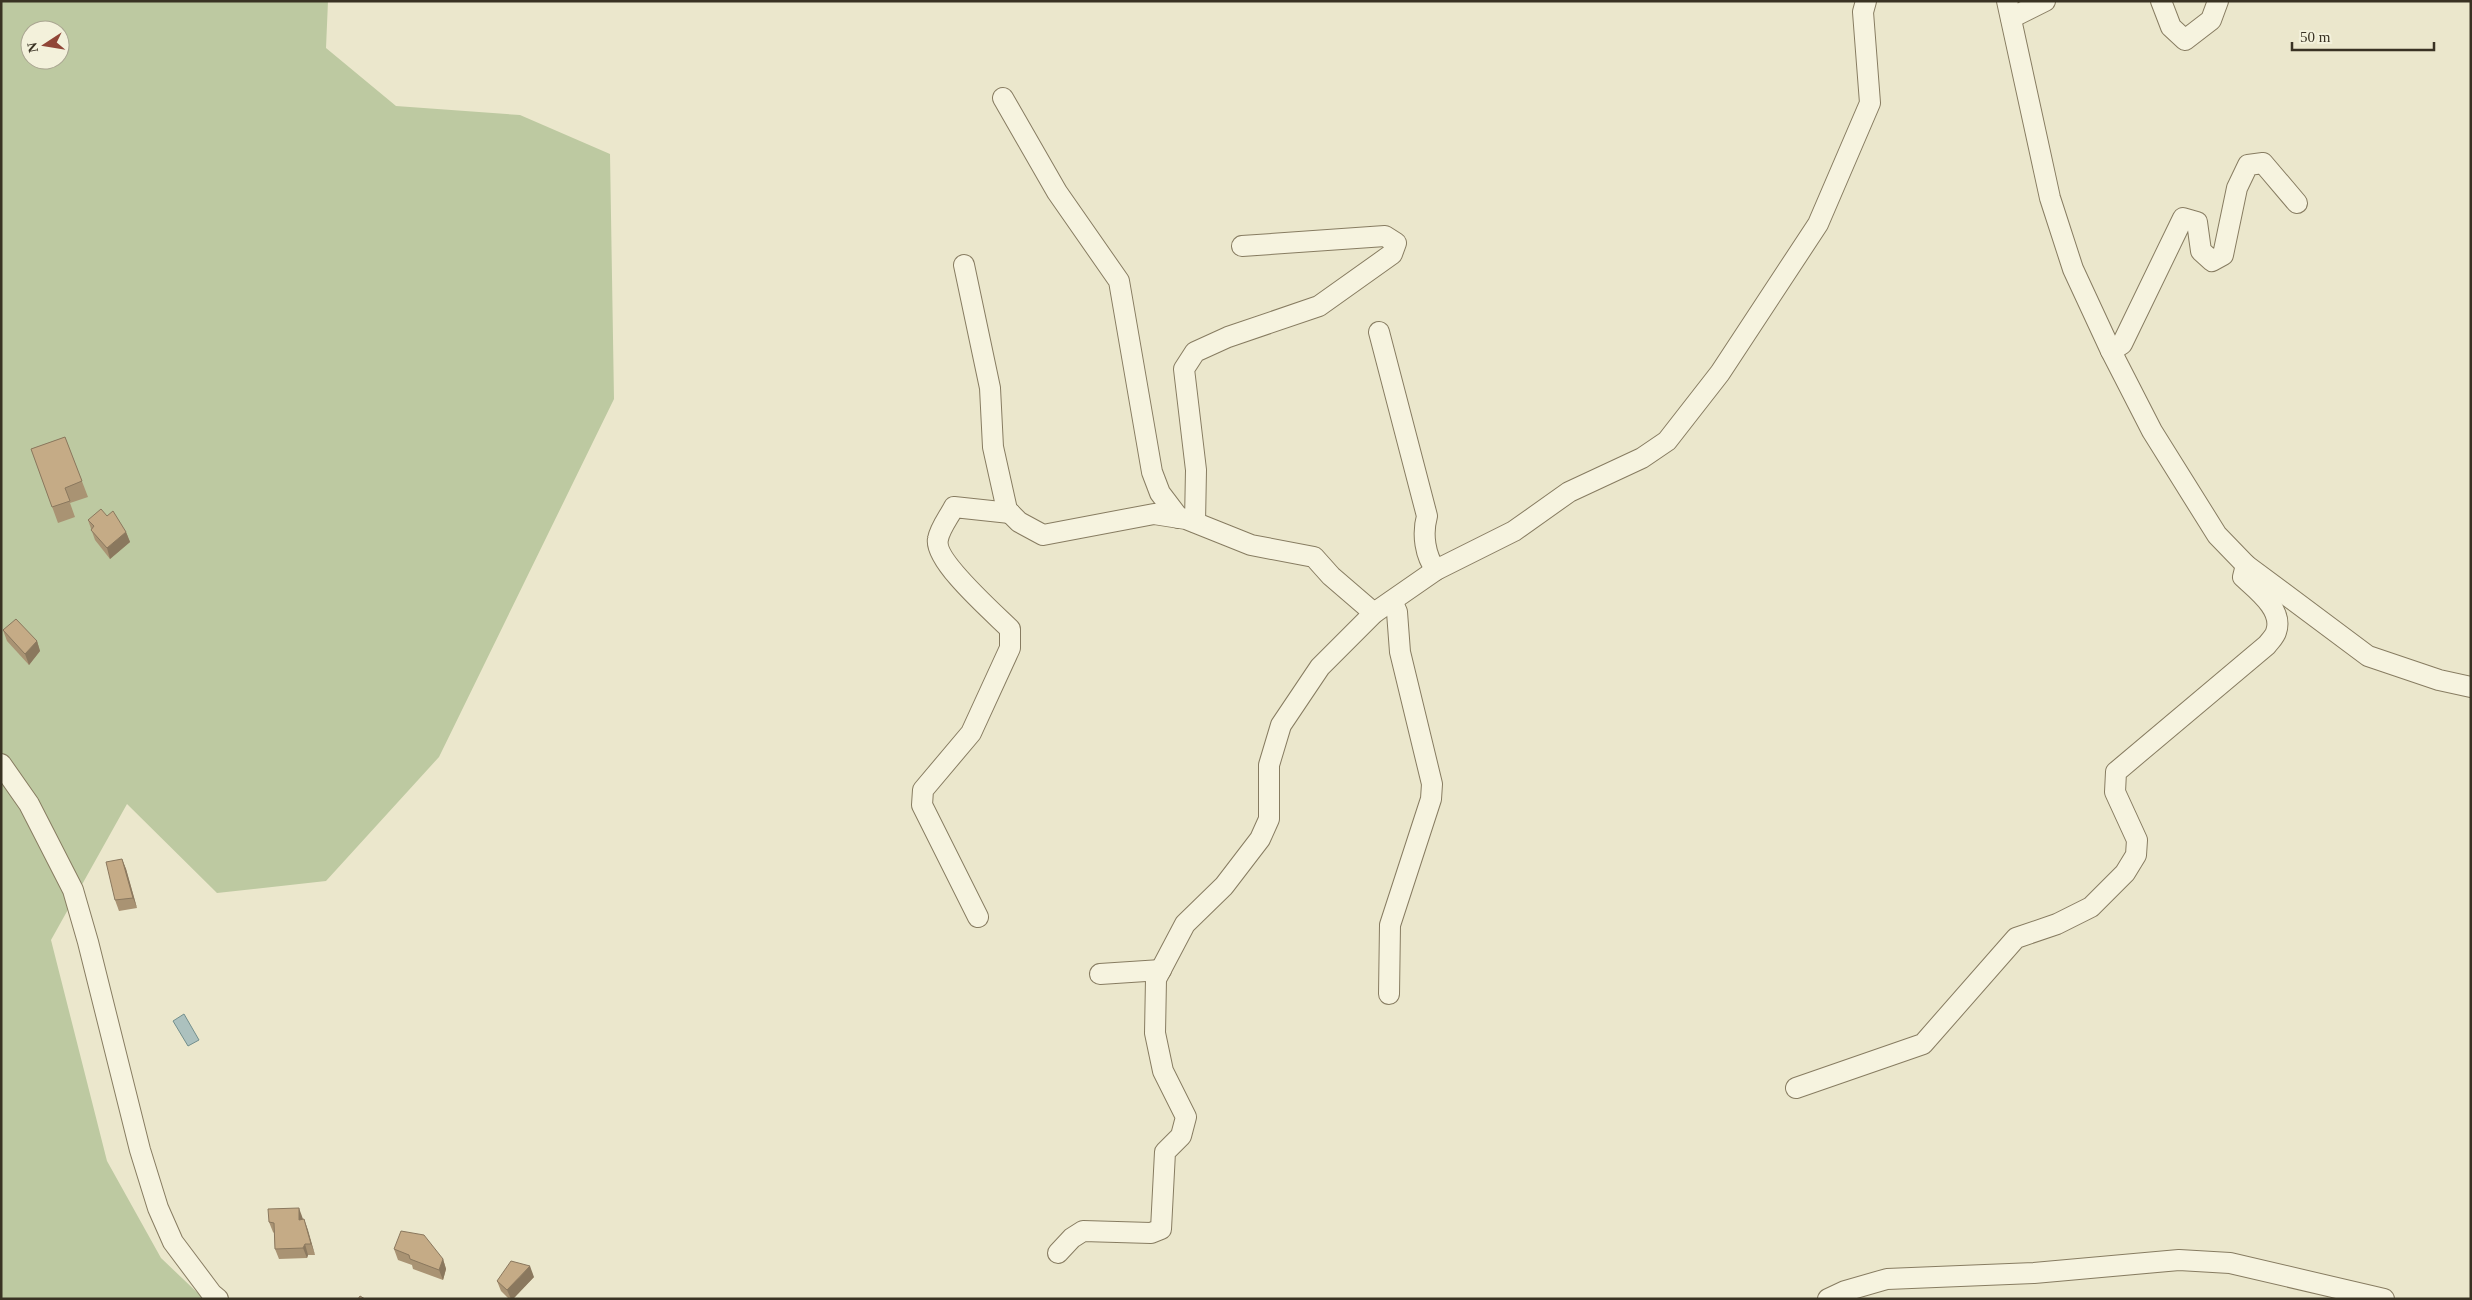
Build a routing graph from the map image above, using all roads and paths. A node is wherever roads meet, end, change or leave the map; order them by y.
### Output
1 (1866, 1) edge
2 (2045, 1) edge
3 (2161, 1) edge
4 (2218, 1) edge
5 (2009, 10) edge
6 (1003, 98) dead end
7 (2297, 203) dead end
8 (1242, 246) dead end
9 (964, 265) dead end
10 (1379, 332) dead end
11 (2111, 351) junction
12 (1010, 513) junction
13 (1187, 520) junction
14 (2246, 564) junction
15 (1436, 570) junction
16 (1392, 601) junction
17 (1374, 613) junction
18 (2471, 687) edge
19 (1, 764) edge
20 (978, 918) dead end
21 (1161, 970) junction
22 (1100, 974) dead end
23 (1389, 994) dead end
24 (1796, 1088) dead end
25 (1058, 1253) dead end
26 (214, 1297) edge
27 (1828, 1299) edge
28 (2384, 1299) edge

1 - 15 street
2 - 5 street
3 - 4 street
5 - 11 street
6 - 13 street
7 - 11 street
8 - 13 street
9 - 12 street
10 - 15 street
11 - 14 street
12 - 13 street
12 - 20 street
13 - 17 street
14 - 18 street
14 - 24 street
15 - 16 street
16 - 17 street
16 - 23 street
17 - 21 street
19 - 26 street
21 - 22 street
21 - 25 street
27 - 28 street

